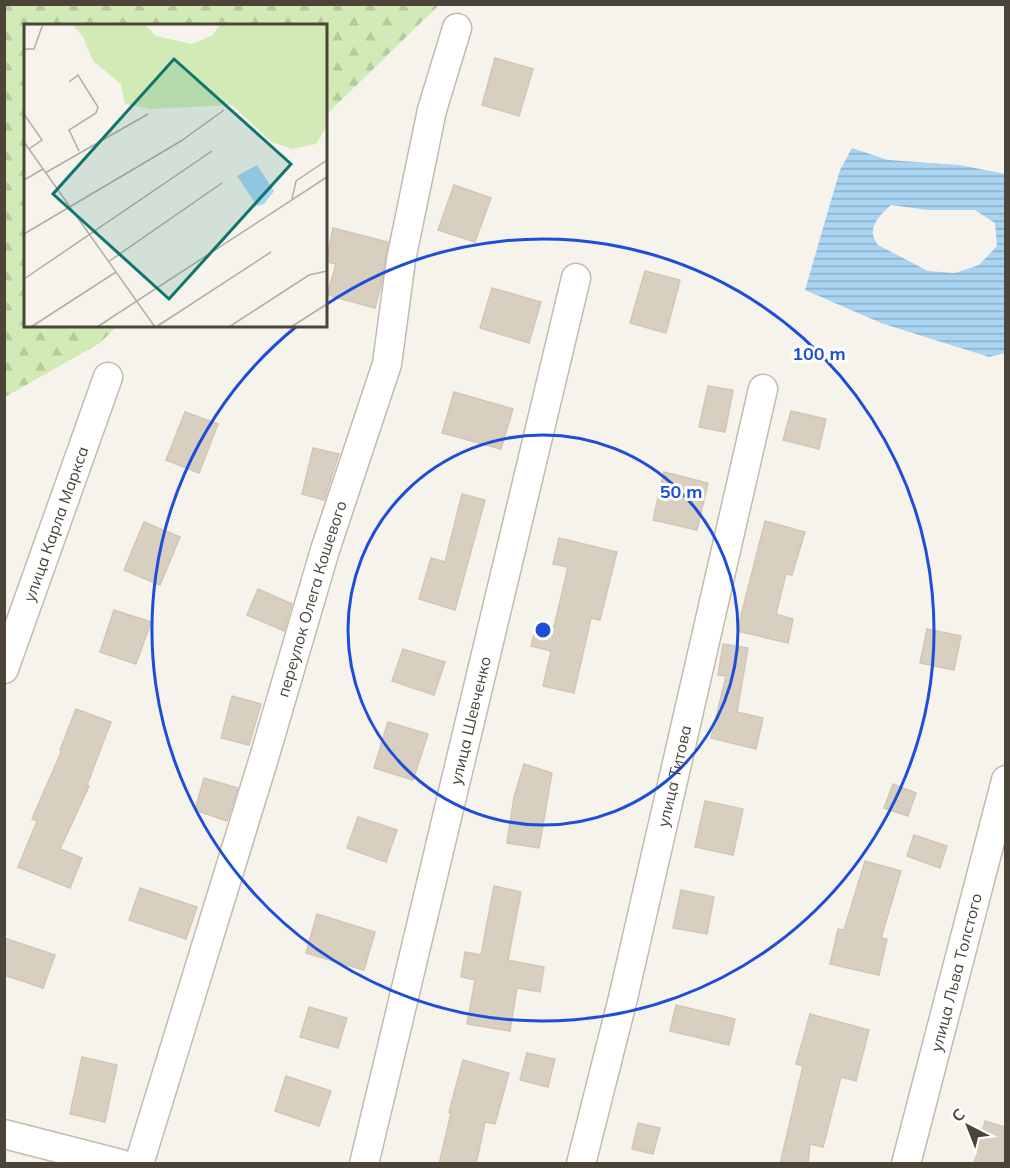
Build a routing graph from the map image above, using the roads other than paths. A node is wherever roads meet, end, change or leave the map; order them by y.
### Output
1 (457, 28) dead end
2 (576, 278) dead end
3 (108, 377) dead end
4 (763, 389) dead end
5 (4, 669) edge
6 (1005, 780) edge
7 (4, 1134) edge
8 (121, 1164) edge
9 (139, 1164) edge
10 (364, 1164) edge
11 (581, 1164) edge
12 (906, 1164) edge

1 - 9 street, переулок Олега Кошевого
2 - 10 street, улица Шевченко
3 - 5 street, улица Карла Маркса
4 - 11 street, улица Титова
6 - 12 street, улица Льва Толстого
7 - 8 street

